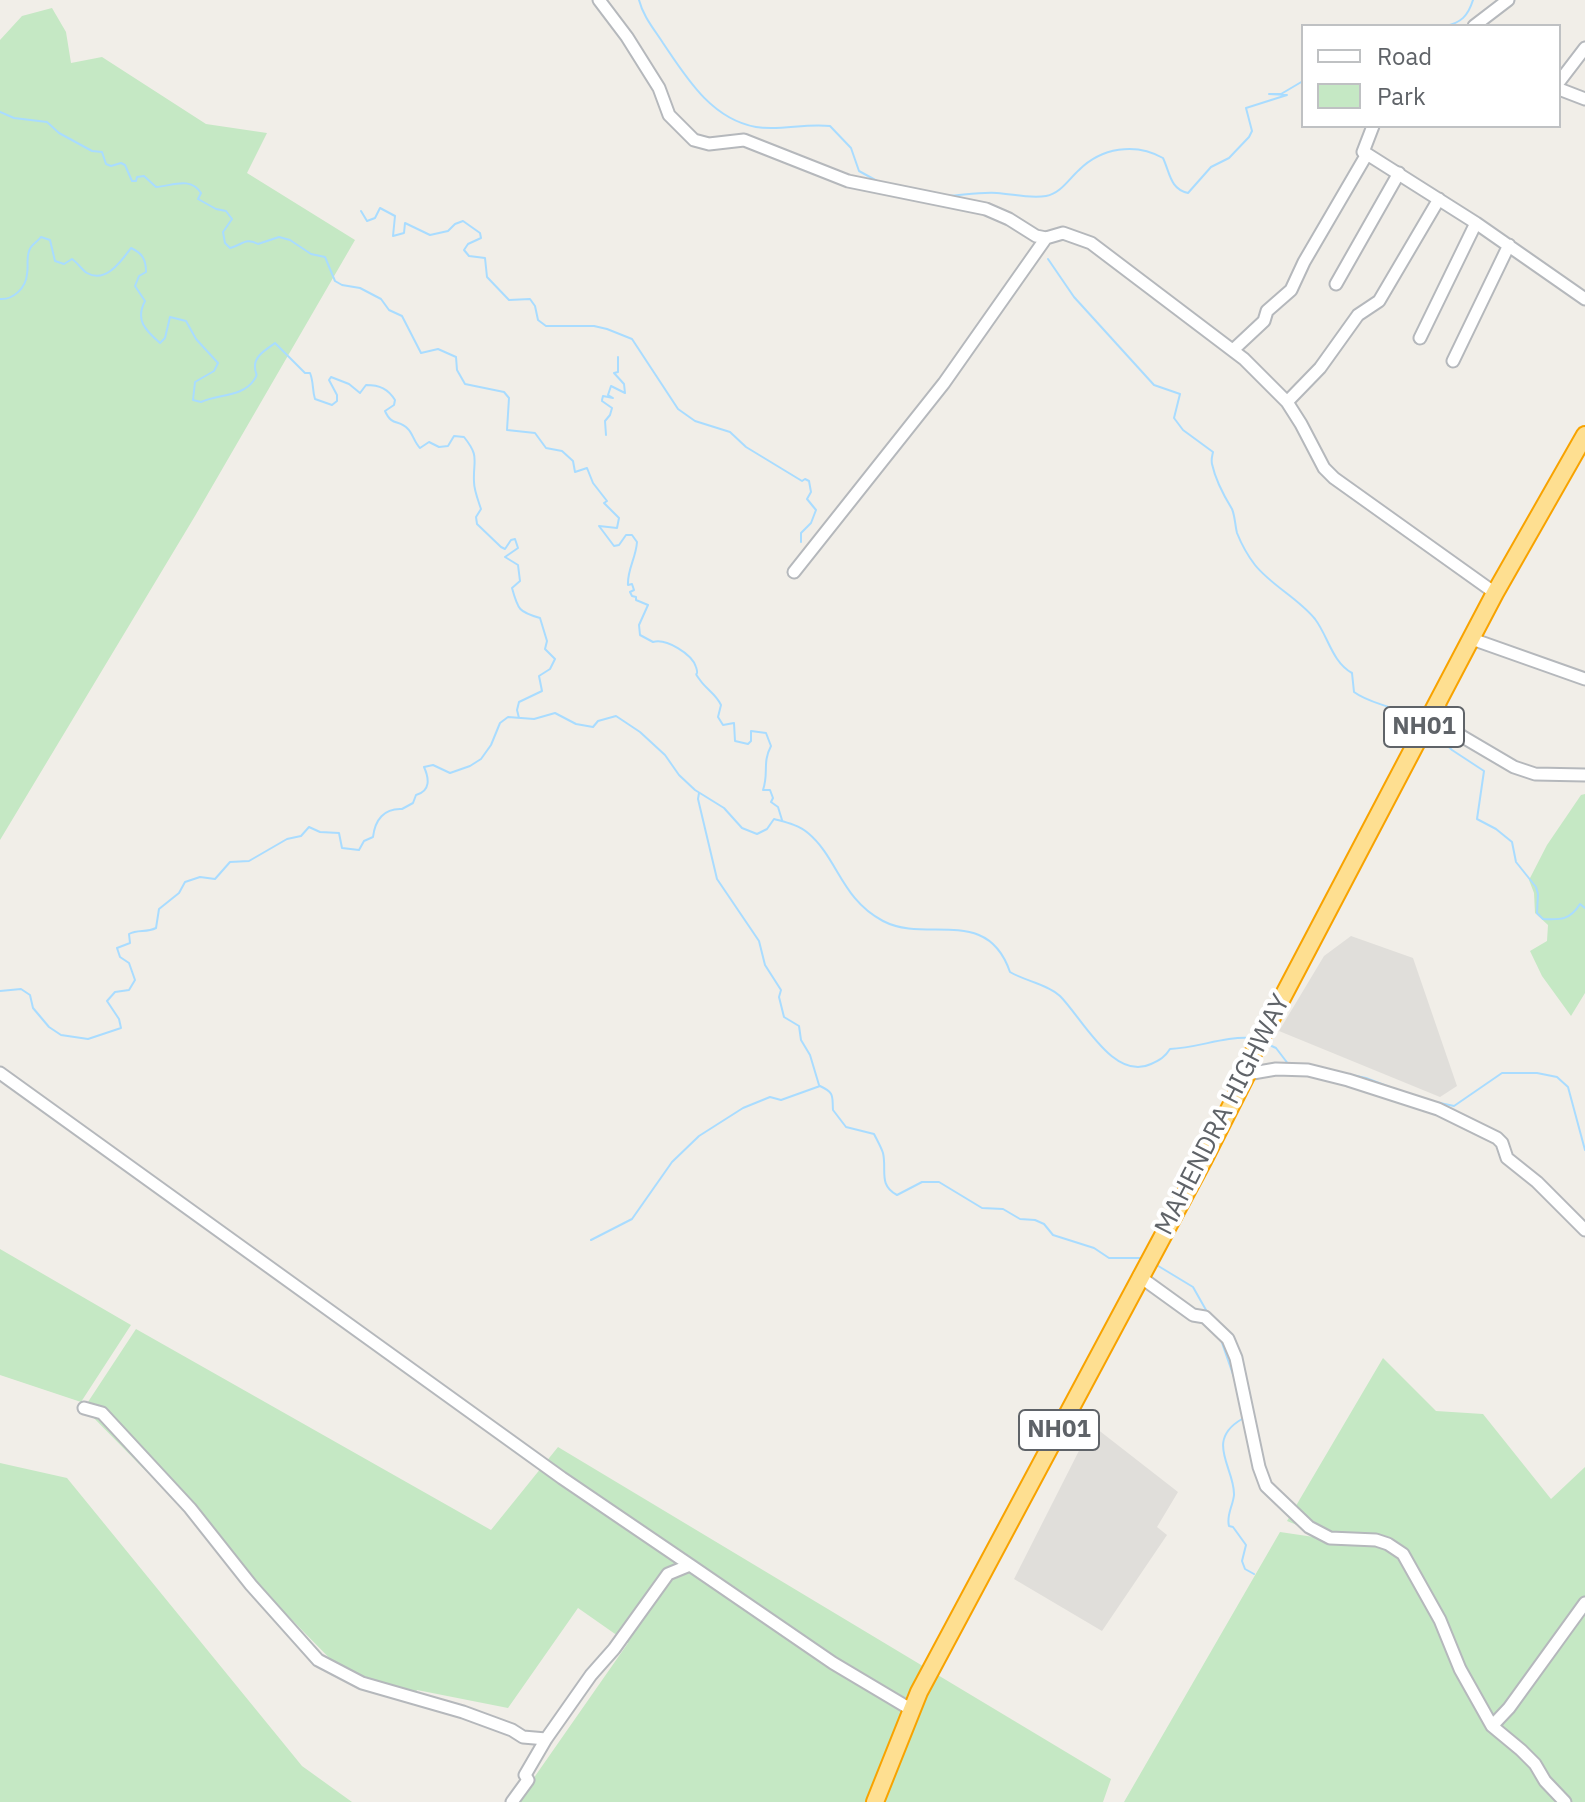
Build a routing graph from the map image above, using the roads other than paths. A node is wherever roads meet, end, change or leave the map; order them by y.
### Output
1 (599, 0) edge
2 (1508, 0) edge
3 (1477, 24) edge
4 (1585, 48) edge
5 (1561, 79) edge
6 (1561, 90) edge
7 (1585, 99) edge
8 (1372, 128) edge
9 (1363, 152) dead end
10 (1399, 173) junction
11 (1439, 199) junction
12 (1476, 223) junction
13 (1046, 238) junction
14 (1509, 245) junction
15 (1336, 284) dead end
16 (1585, 299) edge
17 (1420, 338) dead end
18 (1233, 350) junction
19 (1453, 361) dead end
20 (1287, 402) junction
21 (1585, 435) edge
22 (794, 572) dead end
23 (1495, 593) junction
24 (1472, 639) junction
25 (1585, 679) edge
26 (1437, 703) junction
27 (1585, 775) edge
28 (1248, 1068) junction
29 (0, 1073) edge
30 (1585, 1230) edge
31 (1139, 1276) junction
32 (84, 1408) dead end
33 (690, 1565) junction
34 (1585, 1603) edge
35 (912, 1710) junction
36 (1492, 1726) junction
37 (546, 1739) junction
38 (512, 1802) edge
39 (875, 1802) edge
40 (1565, 1802) edge

1 - 13 street
2 - 3 street
4 - 5 street
6 - 7 street
8 - 9 street
10 - 11 street
10 - 15 street
10 - 18 street
11 - 12 street
11 - 20 street
12 - 14 street
12 - 17 street
13 - 18 street
13 - 22 street
14 - 16 street
14 - 19 street
18 - 20 street
20 - 23 street
21 - 23 highway, MAHENDRA HIGHWAY / NH01
23 - 24 highway, MAHENDRA HIGHWAY / NH01
24 - 25 street
24 - 26 highway, MAHENDRA HIGHWAY / NH01
26 - 27 street
26 - 28 highway, MAHENDRA HIGHWAY / NH01
28 - 30 street
28 - 31 highway, MAHENDRA HIGHWAY / NH01
29 - 33 street
31 - 35 highway, MAHENDRA HIGHWAY / NH01
31 - 36 street
32 - 37 street
33 - 35 street
33 - 37 street
34 - 36 street
35 - 39 highway, MAHENDRA HIGHWAY / NH01
36 - 40 street
37 - 38 street

